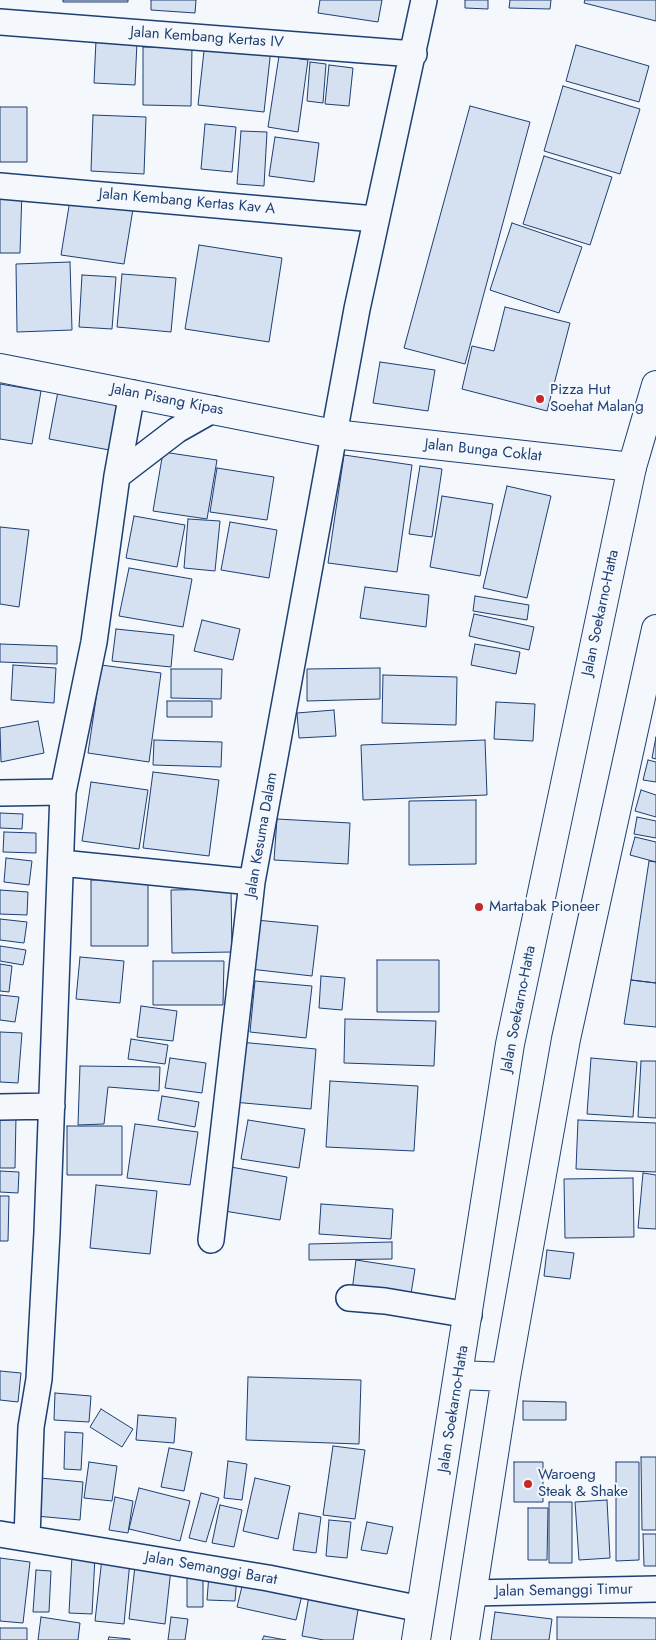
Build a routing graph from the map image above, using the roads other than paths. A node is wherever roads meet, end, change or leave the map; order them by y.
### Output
1 (424, 0) edge
2 (0, 22) edge
3 (414, 54) junction
4 (0, 186) edge
5 (375, 219) junction
6 (0, 368) edge
7 (656, 385) edge
8 (132, 393) junction
9 (214, 409) junction
10 (334, 434) junction
11 (632, 467) junction
12 (117, 476) junction
13 (656, 629) edge
14 (63, 792) junction
15 (0, 793) edge
16 (61, 863) junction
17 (252, 882) junction
18 (52, 1106) junction
19 (0, 1107) edge
20 (211, 1240) dead end
21 (348, 1298) dead end
22 (469, 1315) junction
23 (460, 1375) junction
24 (506, 1377) junction
25 (0, 1534) edge
26 (27, 1538) junction
27 (656, 1589) edge
28 (472, 1593) junction
29 (421, 1609) junction
30 (416, 1640) edge
31 (465, 1640) edge

1 - 3 street, Jalan Kesuma Dalam
2 - 3 street, Jalan Kembang Kertas IV
3 - 5 street, Jalan Kesuma Dalam
4 - 5 street, Jalan Kembang Kertas Kav A
5 - 10 street, Jalan Kesuma Dalam
6 - 8 main road, Jalan Pisang Kipas
7 - 11 main road, Jalan Soekarno-Hatta
8 - 9 main road, Jalan Pisang Kipas
8 - 12 street
9 - 10 main road, Jalan Pisang Kipas
9 - 12 street
10 - 11 main road, Jalan Bunga Coklat
10 - 17 street, Jalan Kesuma Dalam
11 - 22 main road, Jalan Soekarno-Hatta
12 - 14 street
13 - 24 main road
14 - 15 street
14 - 16 street
16 - 17 street
16 - 18 street
17 - 20 street, Jalan Kesuma Dalam
18 - 19 street
18 - 26 street
21 - 22 street
22 - 23 main road, Jalan Soekarno-Hatta
23 - 24 main road
23 - 29 main road, Jalan Soekarno-Hatta
24 - 28 main road
25 - 26 street, Jalan Semanggi Barat
26 - 29 street, Jalan Semanggi Barat
27 - 28 street, Jalan Semanggi Timur
28 - 31 main road
29 - 30 main road, Jalan Soekarno-Hatta

